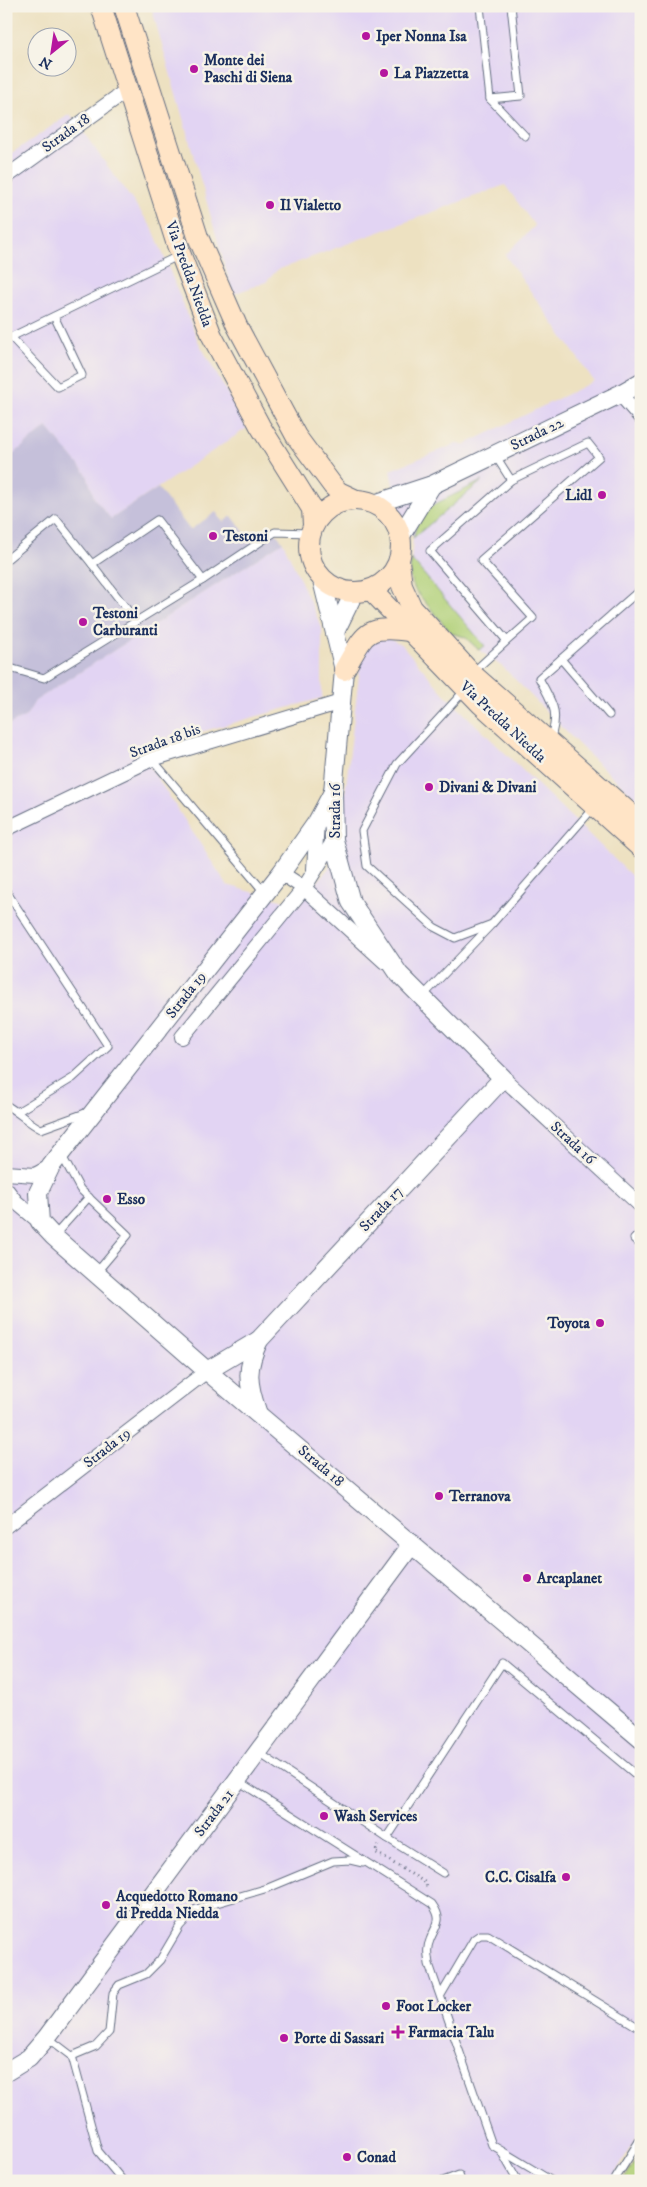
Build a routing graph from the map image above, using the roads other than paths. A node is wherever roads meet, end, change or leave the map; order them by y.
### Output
1 (101, 6) edge
2 (124, 6) edge
3 (480, 6) edge
4 (511, 6) edge
5 (127, 90) junction
6 (490, 99) junction
7 (525, 136) dead end
8 (6, 177) edge
9 (180, 255) junction
10 (54, 316) junction
11 (641, 382) edge
12 (620, 394) junction
13 (641, 418) edge
14 (494, 454) junction
15 (511, 480) junction
16 (432, 485) junction
17 (354, 500) junction
18 (374, 504) junction
19 (312, 529) junction
20 (400, 537) junction
21 (6, 560) edge
22 (399, 561) junction
23 (92, 564) junction
24 (203, 580) junction
25 (322, 580) junction
26 (641, 589) edge
27 (362, 591) junction
28 (136, 622) junction
29 (409, 631) junction
30 (335, 632) junction
31 (507, 641) junction
32 (561, 659) junction
33 (6, 664) edge
34 (344, 670) junction
35 (469, 681) junction
36 (341, 702) junction
37 (609, 715) dead end
38 (550, 741) junction
39 (152, 759) junction
40 (333, 792) junction
41 (595, 806) junction
42 (318, 822) junction
43 (641, 823) edge
44 (6, 829) edge
45 (334, 840) junction
46 (641, 848) edge
47 (314, 872) junction
48 (282, 873) junction
49 (304, 888) junction
50 (6, 891) edge
51 (265, 894) junction
52 (492, 924) junction
53 (399, 974) junction
54 (422, 998) junction
55 (182, 1037) dead end
56 (503, 1078) junction
57 (6, 1105) edge
58 (95, 1110) junction
59 (17, 1112) junction
60 (56, 1160) junction
61 (6, 1173) edge
62 (6, 1189) edge
63 (89, 1197) junction
64 (641, 1206) edge
65 (40, 1222) junction
66 (641, 1232) edge
67 (53, 1236) junction
68 (641, 1245) edge
69 (96, 1274) junction
70 (259, 1340) junction
71 (207, 1371) junction
72 (256, 1411) junction
73 (6, 1526) edge
74 (412, 1544) junction
75 (640, 1738) edge
76 (259, 1753) junction
77 (641, 1779) edge
78 (238, 1781) junction
79 (385, 1839) junction
80 (369, 1864) junction
81 (443, 1873) dead end
82 (441, 1995) junction
83 (641, 2029) edge
84 (47, 2037) junction
85 (72, 2056) junction
86 (6, 2072) edge
87 (641, 2138) edge
88 (500, 2149) junction
89 (124, 2181) edge
90 (443, 2181) edge
91 (461, 2181) edge
92 (518, 2181) edge
93 (552, 2181) edge
94 (614, 2181) edge

1 - 5 main road, Via Predda Niedda
2 - 17 main road, Via Predda Niedda
3 - 6 lane
4 - 6 lane
5 - 8 street, Strada 18
5 - 9 main road, Via Predda Niedda
6 - 7 lane
9 - 10 lane
9 - 19 main road, Via Predda Niedda
10 - 10 lane
11 - 12 street, Strada 22
12 - 13 street
12 - 14 street, Strada 22
14 - 15 lane
14 - 16 street, Strada 22
15 - 31 lane
15 - 31 lane
16 - 18 street, Strada 22
16 - 20 street
17 - 18 main road
17 - 19 main road
18 - 20 main road
19 - 24 lane
19 - 25 main road
20 - 22 main road
21 - 23 lane
22 - 27 main road
22 - 35 main road, Via Predda Niedda
23 - 24 lane
23 - 28 lane
24 - 28 lane
25 - 27 main road
25 - 30 street, Strada 16
26 - 32 lane
27 - 29 main road, Via Predda Niedda
27 - 30 street
28 - 33 lane
29 - 34 main road
29 - 35 main road, Via Predda Niedda
30 - 34 street, Strada 16
31 - 35 lane
32 - 37 lane
32 - 38 lane
34 - 36 street, Strada 16
35 - 38 main road, Via Predda Niedda
35 - 41 main road, Via Predda Niedda
35 - 52 lane
36 - 39 street, Strada 18 bis
36 - 40 street, Strada 16
38 - 43 main road, Via Predda Niedda
39 - 44 street, Strada 18 bis
39 - 51 lane
40 - 42 street, Strada 19
40 - 45 street, Strada 16
41 - 46 main road, Via Predda Niedda
41 - 52 lane
42 - 47 street, Strada 19
42 - 48 street, Strada 19
45 - 47 street
45 - 53 street, Strada 16
47 - 49 street
48 - 49 street, Strada 16
48 - 51 street, Strada 19
49 - 53 street, Strada 16
49 - 55 street
50 - 59 lane
51 - 58 street, Strada 19
52 - 54 lane
53 - 54 street, Strada 16
54 - 56 street, Strada 16
56 - 64 street, Strada 16
56 - 70 street, Strada 17
57 - 59 lane
58 - 59 lane
58 - 60 street, Strada 19
60 - 61 street
60 - 63 lane
60 - 65 street, Strada 19
62 - 65 street, Strada 18
63 - 67 lane
63 - 69 lane
65 - 67 street, Strada 18
66 - 68 lane
67 - 69 street, Strada 18
69 - 71 street, Strada 18
70 - 71 street, Strada 17
70 - 72 street, Strada 17
71 - 72 street, Strada 18
71 - 73 street, Strada 19
72 - 74 street, Strada 18
74 - 75 street, Strada 18
74 - 76 street, Strada 21
76 - 78 street, Strada 21
76 - 79 lane
77 - 79 lane
78 - 80 lane
78 - 84 street, Strada 21
79 - 81 lane
80 - 82 lane
80 - 85 lane
82 - 83 lane
82 - 88 lane
84 - 85 lane
84 - 86 street, Strada 21
85 - 89 lane
87 - 94 lane
88 - 92 lane
88 - 93 lane
90 - 91 lane

